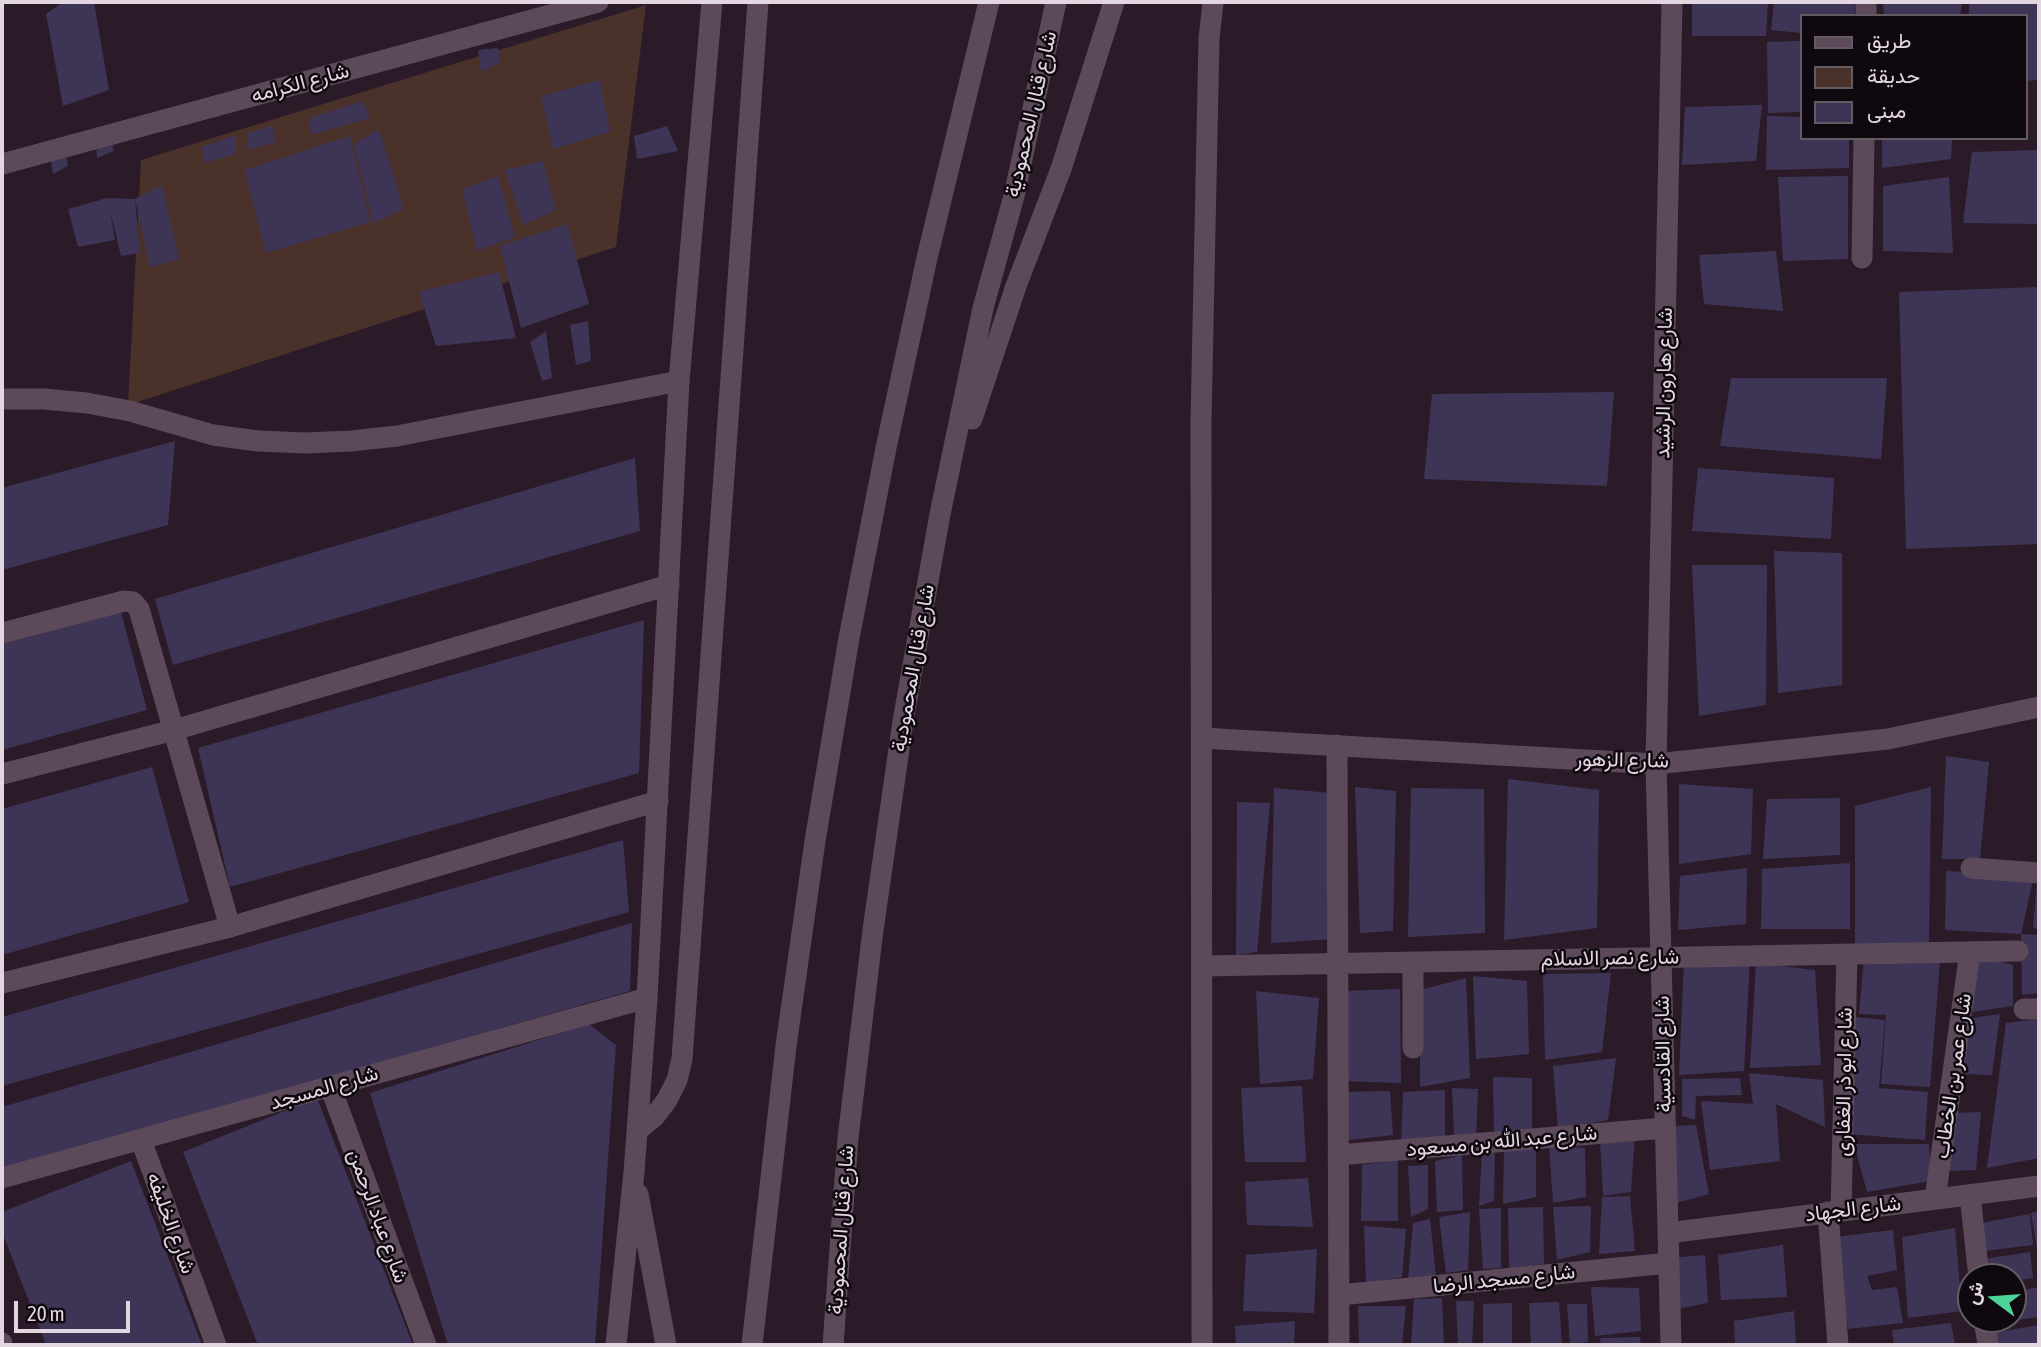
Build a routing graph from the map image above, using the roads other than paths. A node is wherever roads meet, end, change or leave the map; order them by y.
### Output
1 (598, 2) edge
2 (712, 2) edge
3 (758, 2) edge
4 (989, 2) edge
5 (1056, 2) edge
6 (1114, 2) edge
7 (1213, 2) edge
8 (1672, 2) edge
9 (1864, 140) edge
10 (2, 164) edge
11 (1862, 258) dead end
12 (680, 381) junction
13 (2, 399) edge
14 (940, 514) junction
15 (669, 585) junction
16 (2, 633) edge
17 (2039, 708) edge
18 (174, 730) junction
19 (1202, 737) junction
20 (1337, 745) junction
21 (1656, 764) junction
22 (2, 774) edge
23 (658, 801) junction
24 (1971, 868) dead end
25 (2039, 873) edge
26 (230, 927) junction
27 (2018, 951) dead end
28 (1970, 952) junction
29 (1847, 954) junction
30 (1661, 957) junction
31 (1413, 962) junction
32 (1338, 963) junction
33 (1202, 966) junction
34 (2, 983) edge
35 (647, 998) junction
36 (1413, 1048) dead end
37 (330, 1086) junction
38 (1665, 1128) junction
39 (637, 1131) junction
40 (141, 1139) junction
41 (1338, 1155) junction
42 (634, 1172) junction
43 (2, 1178) edge
44 (2039, 1186) edge
45 (1970, 1195) junction
46 (1935, 1199) junction
47 (1834, 1211) junction
48 (1668, 1233) junction
49 (1669, 1263) junction
50 (1977, 1263) edge
51 (1339, 1295) junction
52 (216, 1345) edge
53 (426, 1345) edge
54 (616, 1345) edge
55 (666, 1345) edge
56 (752, 1345) edge
57 (833, 1345) edge
58 (1202, 1345) edge
59 (1339, 1345) edge
60 (1671, 1345) edge
61 (1838, 1345) edge

1 - 10 street, شارع الكرامه
2 - 12 street
3 - 39 street
4 - 56 street
5 - 14 street, شارع قنال المحمودية
6 - 14 street
7 - 19 street
8 - 21 street, شارع هارون الرشيد
9 - 11 street
12 - 13 street
12 - 15 street
14 - 57 street, شارع قنال المحمودية
15 - 18 street
15 - 23 street
16 - 18 street
17 - 21 street, شارع الزهور
18 - 22 street
18 - 26 street
19 - 20 street, شارع الزهور
19 - 33 street
20 - 21 street, شارع الزهور
20 - 32 street
21 - 30 street, شارع القادسية
23 - 26 street
23 - 35 street
24 - 25 street
26 - 34 street
27 - 28 street, شارع نصر الاسلام
28 - 29 street, شارع نصر الاسلام
28 - 46 street, شارع عمر بن الخطاب
29 - 30 street, شارع نصر الاسلام
29 - 47 street, شارع ابو ذر الغفارى
30 - 31 street, شارع نصر الاسلام
30 - 38 street, شارع القادسية
31 - 32 street, شارع نصر الاسلام
31 - 36 street
32 - 33 street, شارع نصر الاسلام
32 - 41 street
33 - 58 street
35 - 37 street, شارع المسجد
35 - 39 street
37 - 40 street, شارع المسجد
37 - 53 street, شارع عباد الرحمن
38 - 41 street, شارع عبد الله بن مسعود
38 - 48 street, شارع القادسية
39 - 42 street
40 - 43 street, شارع المسجد
40 - 52 street, شارع الخليفه
41 - 51 street
42 - 54 street
42 - 55 street
44 - 45 street, شارع الجهاد
45 - 46 street, شارع الجهاد
45 - 50 street
46 - 47 street, شارع الجهاد
47 - 48 street, شارع الجهاد
47 - 61 street, شارع ابو ذر الغفارى
48 - 49 street, شارع القادسية
49 - 51 street, شارع مسجد الرضا
49 - 60 street, شارع القادسية
51 - 59 street

